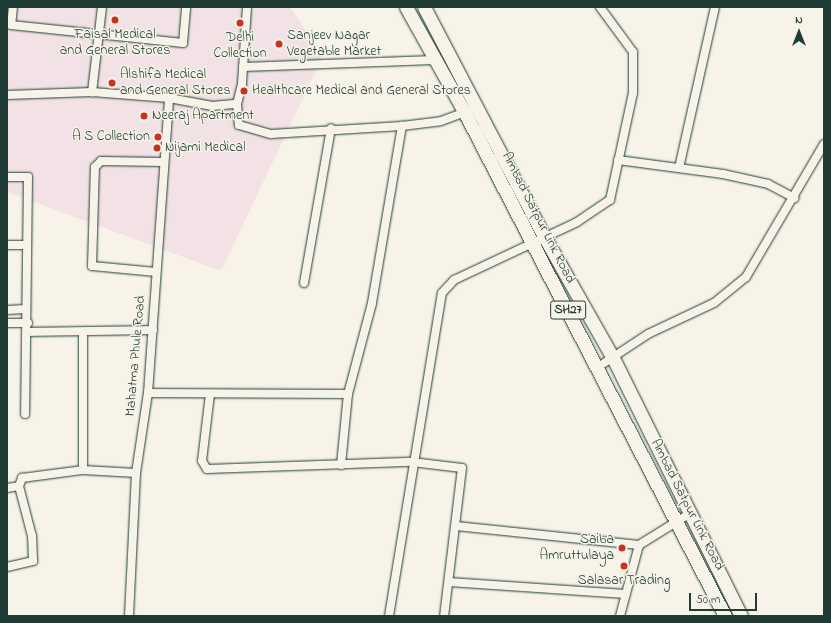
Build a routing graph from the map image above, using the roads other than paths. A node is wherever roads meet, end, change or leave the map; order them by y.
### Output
1 (13, 7) edge
2 (102, 7) edge
3 (186, 7) edge
4 (247, 7) edge
5 (406, 7) edge
6 (424, 7) edge
7 (600, 7) edge
8 (715, 7) edge
9 (9, 25) edge
10 (100, 36) junction
11 (434, 60) junction
12 (243, 67) junction
13 (92, 92) junction
14 (7, 95) edge
15 (169, 98) junction
16 (237, 104) junction
17 (477, 106) junction
18 (465, 113) junction
19 (402, 126) junction
20 (331, 128) junction
21 (824, 144) edge
22 (618, 160) junction
23 (163, 162) junction
24 (679, 168) junction
25 (7, 178) edge
26 (794, 198) junction
27 (545, 238) junction
28 (532, 244) junction
29 (7, 245) edge
30 (25, 245) junction
31 (156, 272) junction
32 (304, 283) dead end
33 (7, 310) edge
34 (26, 310) junction
35 (7, 323) edge
36 (28, 323) junction
37 (153, 330) junction
38 (28, 332) junction
39 (83, 334) junction
40 (613, 358) junction
41 (598, 367) junction
42 (148, 393) junction
43 (210, 394) junction
44 (348, 394) junction
45 (25, 414) dead end
46 (412, 462) junction
47 (341, 465) junction
48 (83, 470) junction
49 (136, 473) junction
50 (19, 486) junction
51 (7, 488) edge
52 (683, 517) junction
53 (456, 526) junction
54 (639, 545) junction
55 (7, 567) edge
56 (449, 582) junction
57 (626, 594) junction
58 (129, 616) edge
59 (389, 616) edge
60 (444, 616) edge
61 (620, 616) edge
62 (725, 616) edge
63 (741, 616) edge

1 - 9 street
2 - 10 street
3 - 10 street
4 - 12 street
5 - 11 main road, Ambad Satpur Link Road / SH27
6 - 17 main road, Ambad Satpur Link Road
7 - 22 street
8 - 24 street
9 - 10 street
10 - 13 street
11 - 12 street
11 - 18 main road, Ambad Satpur Link Road / SH27
12 - 16 street
13 - 14 street
13 - 15 street
15 - 16 street
15 - 23 street, Mahatma Phule Road
16 - 20 street
17 - 18 street
17 - 27 main road, Ambad Satpur Link Road
18 - 19 street
18 - 28 main road, Ambad Satpur Link Road / SH27
19 - 20 street
19 - 44 street
20 - 32 street
21 - 26 street
22 - 24 street
22 - 27 street
23 - 31 street, Mahatma Phule Road
23 - 31 street
24 - 26 street
25 - 30 street
26 - 40 street
27 - 28 street
27 - 40 main road, Ambad Satpur Link Road
28 - 41 main road, Ambad Satpur Link Road / SH27
28 - 46 street
29 - 30 street
30 - 34 street
31 - 37 street, Mahatma Phule Road
33 - 34 street
34 - 36 street
35 - 36 street
36 - 38 street
37 - 39 street
37 - 42 street, Mahatma Phule Road
38 - 39 street
38 - 45 street
39 - 48 street
40 - 41 street
40 - 52 main road, Ambad Satpur Link Road
41 - 52 main road, Ambad Satpur Link Road / SH27
42 - 43 street
42 - 49 street, Mahatma Phule Road
43 - 44 street
43 - 47 street
44 - 47 street
46 - 47 street
46 - 53 street
46 - 59 street
48 - 49 street
48 - 50 street
49 - 58 street, Mahatma Phule Road
50 - 51 street
50 - 55 street
52 - 54 street
52 - 62 main road, Ambad Satpur Link Road / SH27
52 - 63 main road, Ambad Satpur Link Road
53 - 54 street
53 - 56 street
54 - 57 street
56 - 57 street
56 - 60 street
57 - 61 street

